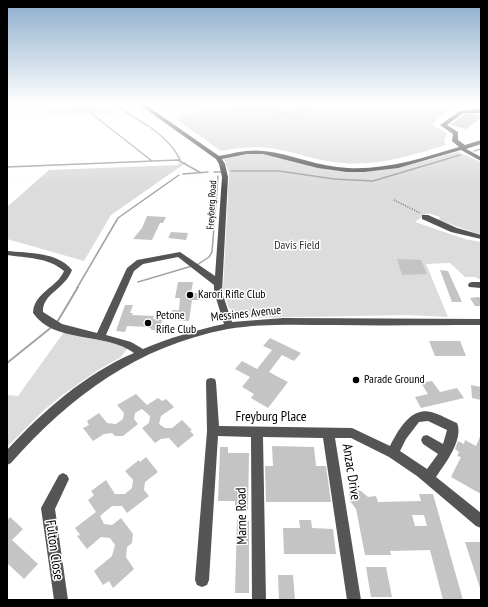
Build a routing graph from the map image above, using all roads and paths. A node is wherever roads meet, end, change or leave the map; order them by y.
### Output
1 (179, 131) edge
2 (453, 131) edge
3 (481, 142) edge
4 (463, 148) junction
5 (218, 158) junction
6 (481, 159) edge
7 (394, 200) dead end
8 (425, 218) joint
9 (481, 237) edge
10 (7, 253) edge
11 (219, 284) junction
12 (472, 285) dead end
13 (481, 285) edge
14 (481, 322) edge
15 (228, 326) junction
16 (100, 337) junction
17 (141, 354) junction
18 (211, 382) dead end
19 (213, 431) junction
20 (257, 432) junction
21 (328, 432) junction
22 (427, 440) dead end
23 (445, 452) junction
24 (392, 453) junction
25 (7, 459) edge
26 (428, 478) junction
27 (63, 480) dead end
28 (481, 521) edge
29 (202, 580) dead end
30 (61, 600) edge
31 (259, 600) edge
32 (354, 600) edge

1 - 5 street
2 - 4 street
3 - 4 street
4 - 5 street
4 - 6 street
5 - 11 street, Freyberg Road
7 - 8 path
8 - 9 street
10 - 16 street
11 - 15 street, Freyberg Road
11 - 16 street
12 - 13 street
14 - 15 street, Messines Avenue
15 - 17 street, Messines Avenue
16 - 17 street
17 - 25 street, Messines Avenue
18 - 19 street
19 - 20 street, Freyburg Place
19 - 29 street
20 - 21 street, Freyburg Place
20 - 31 street, Marne Road
21 - 24 street, Anzac Drive
21 - 32 street, Anzac Drive
22 - 23 street
23 - 24 street
23 - 26 street
24 - 26 street, Anzac Drive
26 - 28 street, Anzac Drive
27 - 30 street, Fulton Close

